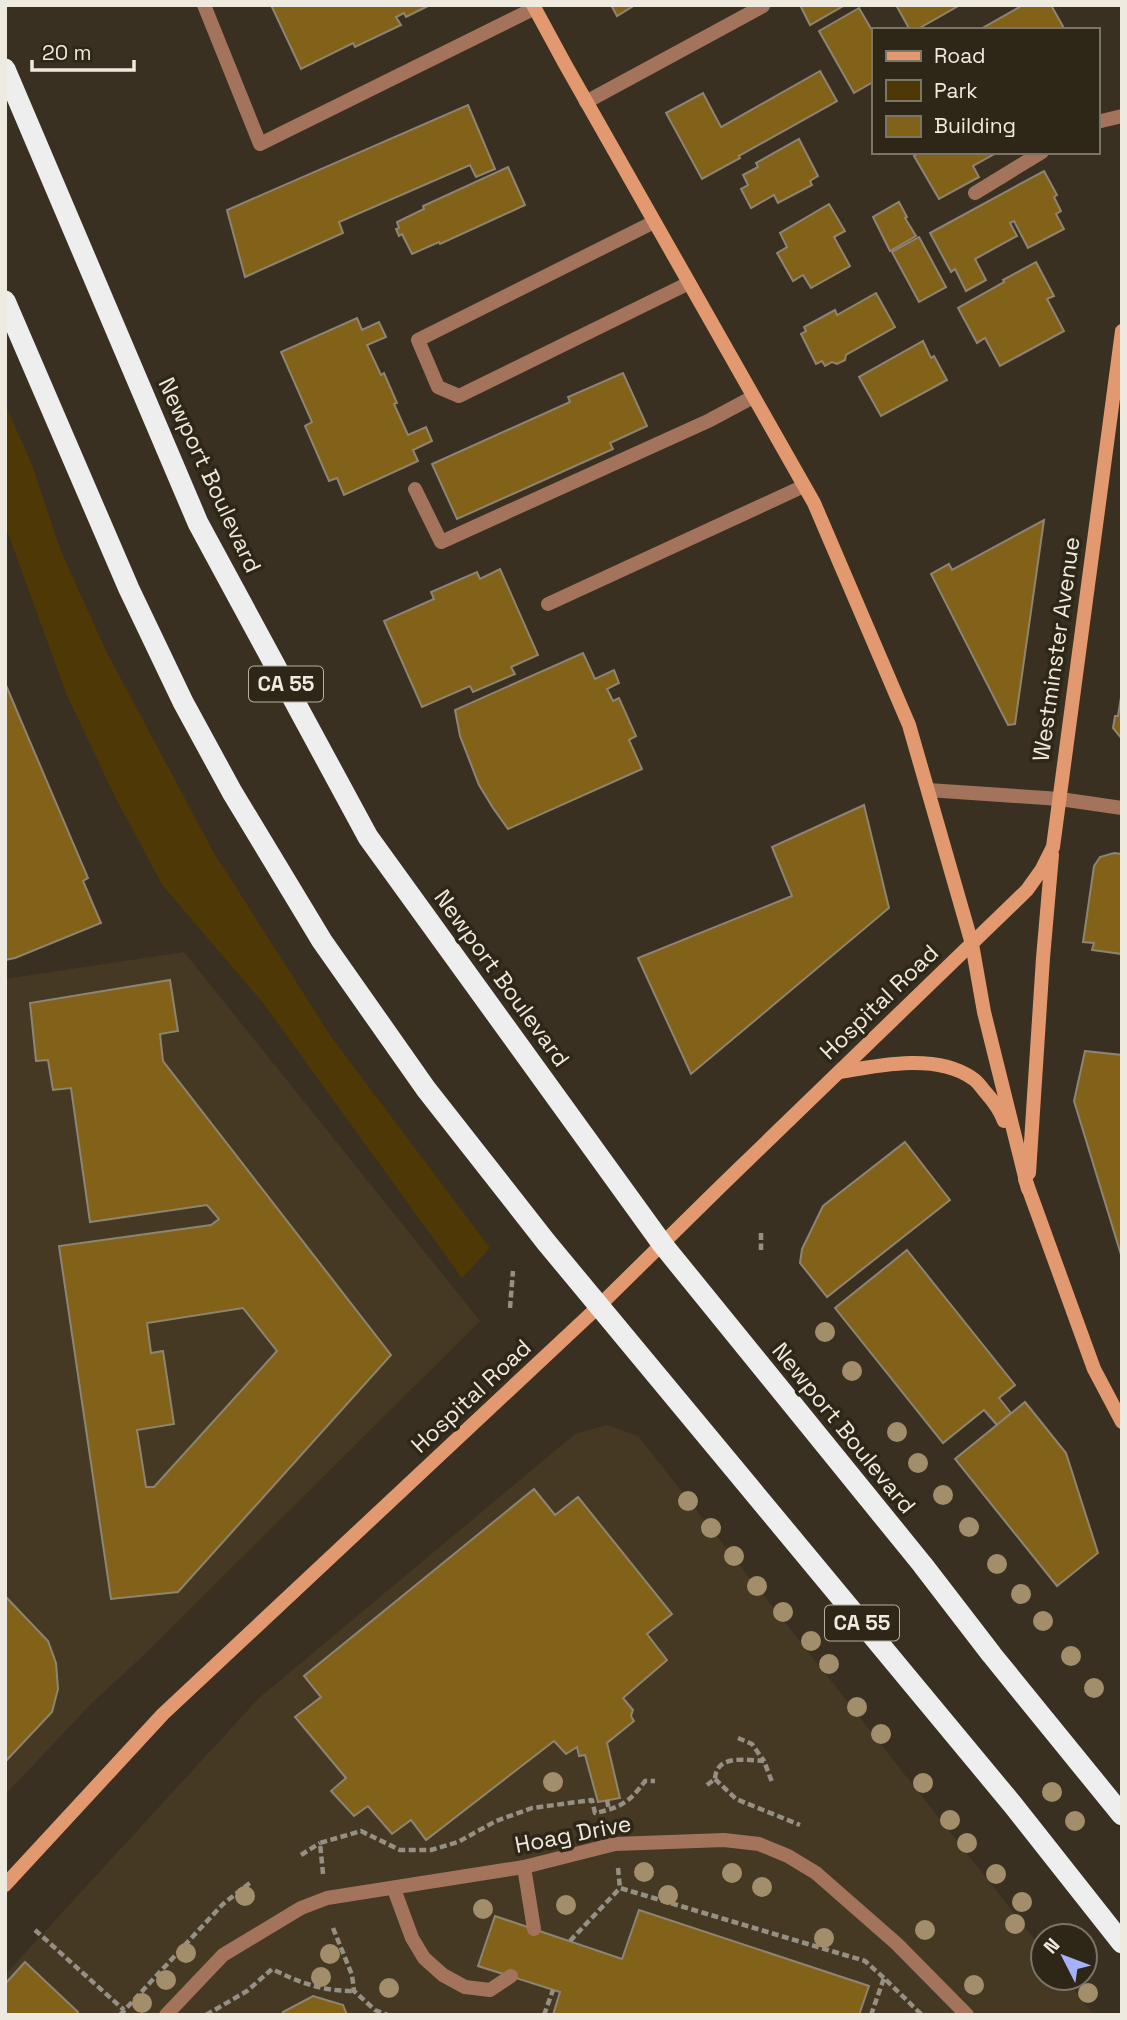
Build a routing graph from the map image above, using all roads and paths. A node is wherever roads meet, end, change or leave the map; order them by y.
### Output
1 (204, 5) edge
2 (763, 6) edge
3 (534, 7) edge
4 (5, 69) edge
5 (586, 102) junction
6 (1122, 116) edge
7 (1099, 122) edge
8 (1039, 154) edge
9 (975, 193) dead end
10 (654, 222) junction
11 (689, 283) junction
12 (5, 301) edge
13 (1122, 331) edge
14 (753, 397) junction
15 (804, 486) junction
16 (415, 489) dead end
17 (548, 604) dead end
18 (928, 790) junction
19 (1060, 799) junction
20 (1122, 808) edge
21 (1053, 847) junction
22 (972, 944) junction
23 (839, 1072) junction
24 (1028, 1189) junction
25 (761, 1233) dead end
26 (663, 1245) junction
27 (761, 1250) dead end
28 (513, 1270) dead end
29 (599, 1306) junction
30 (510, 1308) dead end
31 (1122, 1422) edge
32 (738, 1738) dead end
33 (764, 1761) junction
34 (715, 1779) junction
35 (656, 1781) dead end
36 (772, 1782) dead end
37 (707, 1785) dead end
38 (607, 1800) dead end
39 (609, 1810) junction
40 (1121, 1814) edge
41 (800, 1825) dead end
42 (320, 1843) junction
43 (300, 1855) dead end
44 (617, 1860) dead end
45 (524, 1867) junction
46 (323, 1874) dead end
47 (251, 1882) dead end
48 (5, 1885) edge
49 (620, 1888) junction
50 (394, 1889) junction
51 (333, 1928) dead end
52 (534, 1929) dead end
53 (35, 1930) dead end
54 (570, 1941) dead end
55 (1122, 1943) edge
56 (510, 1976) dead end
57 (884, 1978) junction
58 (553, 1990) dead end
59 (354, 1991) junction
60 (122, 2012) edge
61 (166, 2015) edge
62 (206, 2015) edge
63 (388, 2015) edge
64 (544, 2015) edge
65 (871, 2015) edge
66 (922, 2015) edge
67 (967, 2015) edge

1 - 3 street
2 - 5 street
3 - 5 street
4 - 26 highway, Newport Boulevard / CA 55
5 - 10 street
6 - 7 street
8 - 9 street
10 - 11 street
10 - 11 street
11 - 14 street
12 - 29 highway, CA 55
13 - 19 street, Westminster Avenue
14 - 15 street
14 - 16 street
15 - 17 street
15 - 18 street
18 - 19 street
18 - 22 street
19 - 20 street
19 - 21 street, Westminster Avenue
21 - 22 street, Westminster Avenue
21 - 24 street
22 - 23 street, Hospital Road
22 - 24 street
23 - 24 street
23 - 26 street, Hospital Road
24 - 31 street
25 - 27 path
26 - 29 street, Hospital Road
26 - 40 highway, Newport Boulevard / CA 55
28 - 30 path
29 - 48 street, Hospital Road
29 - 55 highway, CA 55
32 - 33 path
33 - 34 path
33 - 36 path
34 - 37 path
34 - 41 path
35 - 39 path
38 - 39 path
39 - 42 path
42 - 43 path
42 - 46 path
44 - 49 path
45 - 50 street, Hoag Drive
45 - 52 street
45 - 67 street, Hoag Drive
47 - 60 path
49 - 54 path
49 - 57 path
50 - 56 street
50 - 61 street, Hoag Drive
51 - 59 path
53 - 60 path
57 - 65 path
57 - 66 path
58 - 64 path
59 - 62 path
59 - 63 path

